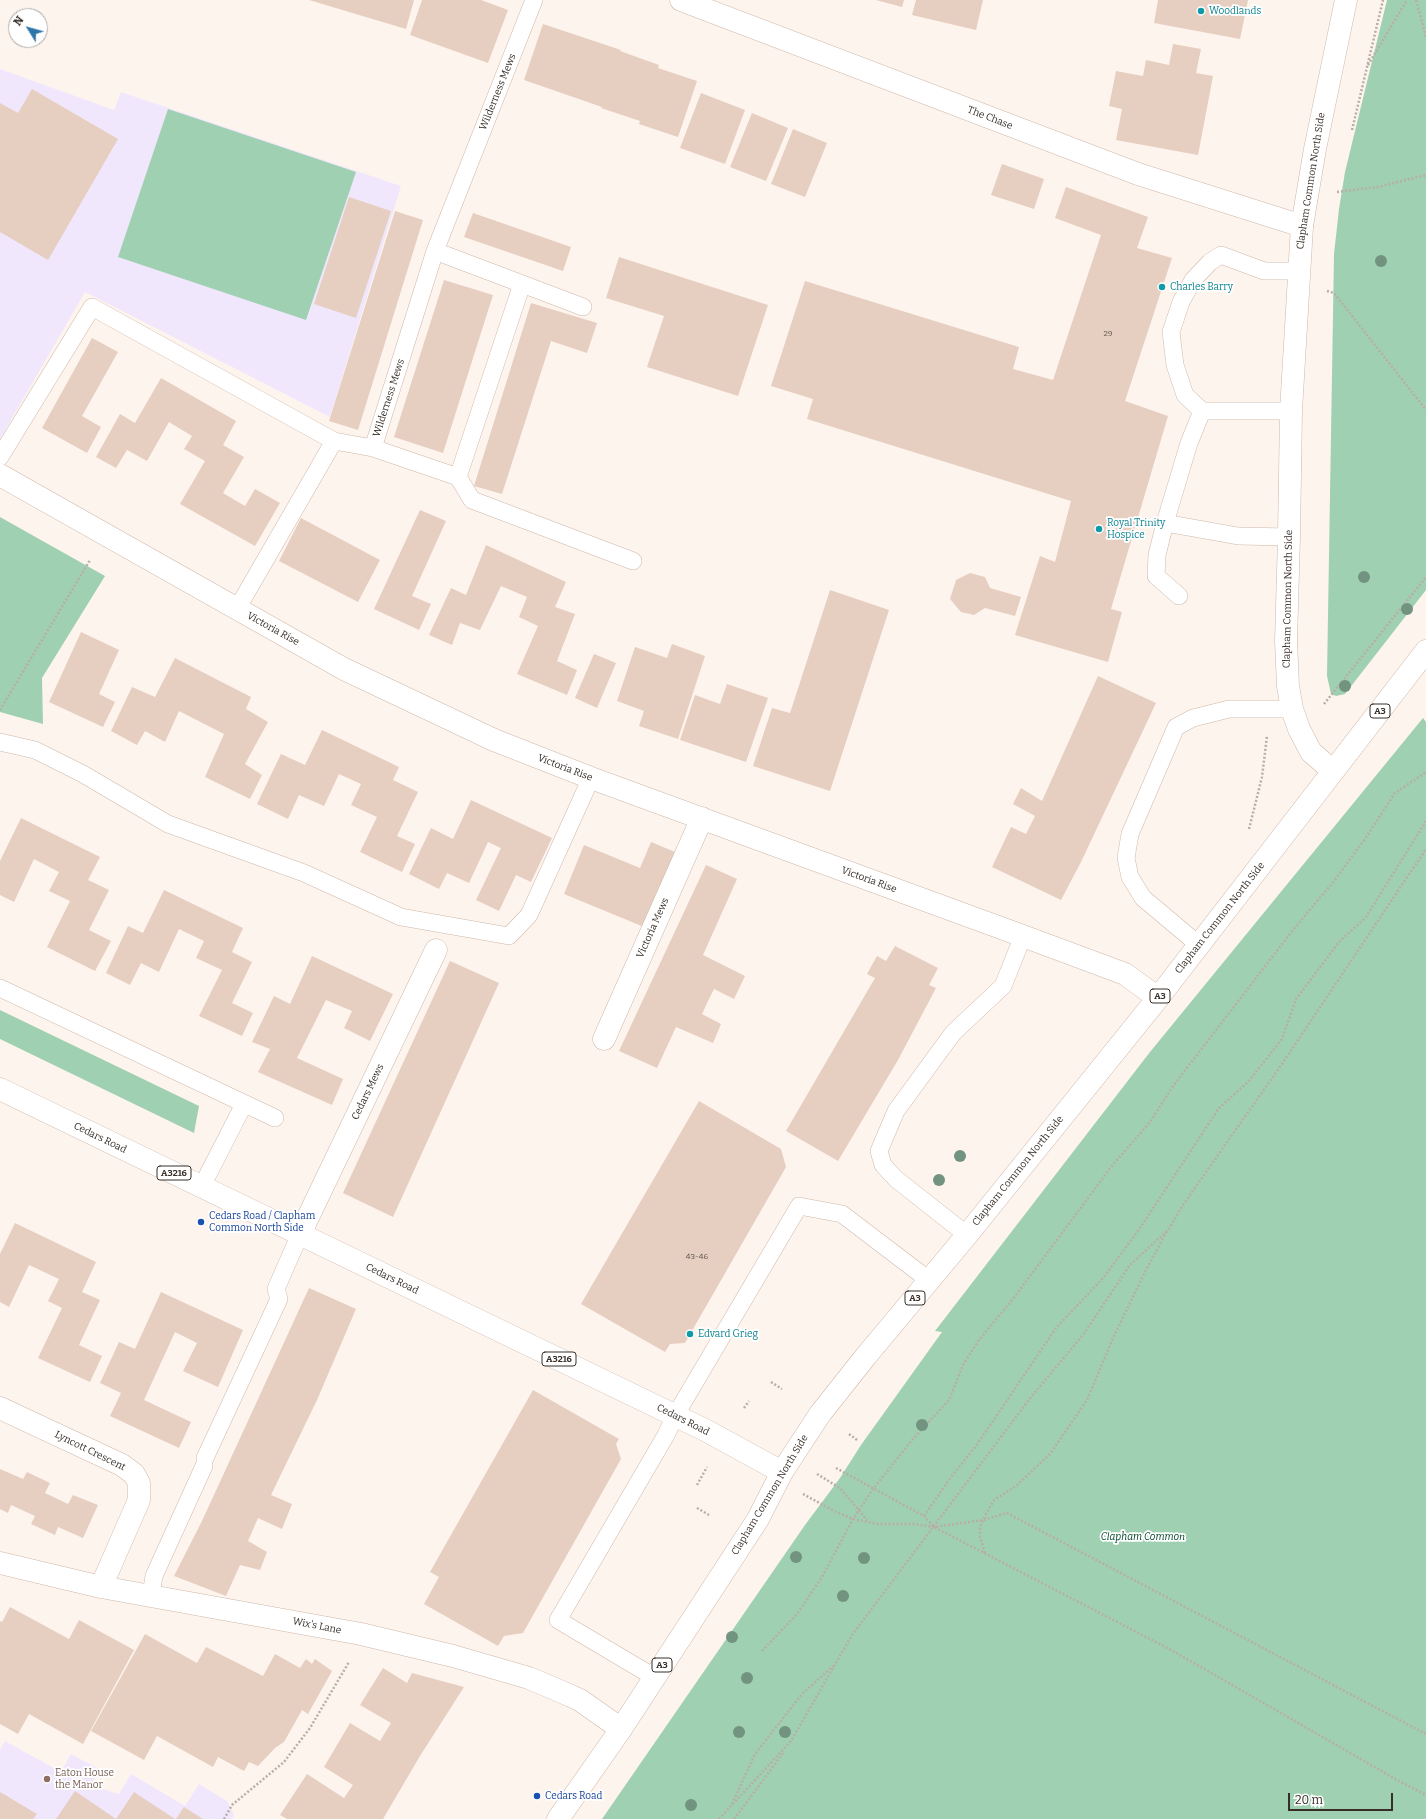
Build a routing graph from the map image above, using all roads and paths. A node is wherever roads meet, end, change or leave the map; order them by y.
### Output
1 (534, 0) edge
2 (681, 0) edge
3 (1346, 0) edge
4 (1383, 0) edge
5 (1407, 0) edge
6 (1416, 0) edge
7 (1426, 37) edge
8 (1367, 67) junction
9 (1362, 73) dead end
10 (1351, 134) dead end
11 (1426, 175) edge
12 (1338, 185) dead end
13 (1302, 226) junction
14 (435, 251) junction
15 (1298, 271) junction
16 (522, 284) junction
17 (1329, 292) dead end
18 (583, 307) dead end
19 (1426, 410) edge
20 (1202, 411) junction
21 (1291, 411) junction
22 (334, 441) junction
23 (373, 448) junction
24 (0, 457) edge
25 (0, 476) edge
26 (458, 477) junction
27 (1165, 523) junction
28 (106, 533) junction
29 (1289, 537) junction
30 (633, 561) dead end
31 (1426, 577) edge
32 (1179, 596) dead end
33 (237, 609) junction
34 (1426, 651) edge
35 (1324, 704) dead end
36 (1270, 709) junction
37 (1292, 709) junction
38 (0, 710) edge
39 (0, 742) edge
40 (1333, 771) junction
41 (1426, 772) edge
42 (591, 778) junction
43 (702, 818) junction
44 (1426, 821) edge
45 (1426, 849) edge
46 (1264, 862) junction
47 (1023, 936) junction
48 (1199, 945) junction
49 (436, 950) dead end
50 (0, 988) edge
51 (1158, 998) junction
52 (604, 1039) dead end
53 (0, 1090) edge
54 (244, 1104) junction
55 (275, 1118) dead end
56 (202, 1186) junction
57 (1169, 1229) junction
58 (300, 1234) junction
59 (967, 1235) junction
60 (930, 1281) junction
61 (771, 1382) dead end
62 (782, 1389) dead end
63 (749, 1401) dead end
64 (0, 1408) edge
65 (744, 1408) dead end
66 (675, 1416) junction
67 (849, 1434) dead end
68 (857, 1440) dead end
69 (708, 1468) dead end
70 (836, 1468) dead end
71 (782, 1472) junction
72 (697, 1485) dead end
73 (873, 1488) junction
74 (698, 1508) dead end
75 (859, 1510) junction
76 (709, 1515) dead end
77 (924, 1516) junction
78 (853, 1520) junction
79 (983, 1520) junction
80 (868, 1521) junction
81 (934, 1527) junction
82 (985, 1554) junction
83 (0, 1563) edge
84 (101, 1587) junction
85 (151, 1596) junction
86 (361, 1634) junction
87 (762, 1651) dead end
88 (835, 1664) junction
89 (654, 1677) junction
90 (621, 1729) junction
91 (1426, 1734) edge
92 (791, 1741) junction
93 (1426, 1795) edge
94 (731, 1806) junction
95 (224, 1819) edge
96 (558, 1819) edge
97 (719, 1819) edge
98 (734, 1819) edge

1 - 14 lane, Wilderness Mews
2 - 13 main road, The Chase
3 - 13 main road, Clapham Common North Side
4 - 8 path
5 - 8 path
6 - 7 path
8 - 9 path
8 - 10 path
11 - 12 path
13 - 15 main road, Clapham Common North Side
14 - 16 lane
14 - 23 lane, Wilderness Mews
15 - 20 lane
15 - 21 main road, Clapham Common North Side
16 - 18 lane
16 - 26 lane
17 - 19 path
20 - 21 lane
20 - 27 lane
21 - 29 main road, Clapham Common North Side
22 - 23 lane
22 - 24 lane
22 - 33 lane
23 - 26 lane, Wilderness Mews
25 - 28 main road, Victoria Rise
26 - 30 lane
27 - 29 lane
27 - 32 lane
28 - 33 main road, Victoria Rise
28 - 38 path
29 - 37 main road, Clapham Common North Side
31 - 35 path
33 - 42 main road, Victoria Rise
34 - 40 main road, A3
36 - 37 lane
36 - 46 path
36 - 48 lane
37 - 40 main road, Clapham Common North Side
39 - 42 lane
40 - 46 main road, Clapham Common North Side / A3
41 - 73 path
42 - 43 main road, Victoria Rise
43 - 47 main road, Victoria Rise
43 - 52 main road, Victoria Mews
44 - 77 path
45 - 57 path
46 - 48 main road, Clapham Common North Side / A3
47 - 51 main road, Victoria Rise
47 - 59 lane
48 - 51 main road, Clapham Common North Side / A3
49 - 58 main road, Cedars Mews
50 - 54 lane
51 - 59 main road, Clapham Common North Side / A3
53 - 56 main road, Cedars Road / A3216
54 - 55 lane
54 - 56 lane
56 - 58 main road, Cedars Road / A3216
57 - 79 path
57 - 81 path
58 - 66 main road, Cedars Road / A3216
58 - 85 lane
59 - 60 main road, Clapham Common North Side / A3
60 - 66 lane
60 - 71 main road, Clapham Common North Side / A3
61 - 62 path
63 - 65 path
64 - 84 main road, Lyncott Crescent
66 - 71 main road, Cedars Road / A3216
66 - 89 lane
67 - 68 path
69 - 72 path
70 - 73 path
71 - 75 path
71 - 78 path
71 - 89 main road, Clapham Common North Side / A3
73 - 75 path
73 - 77 path
74 - 76 path
75 - 78 path
75 - 80 path
77 - 81 path
78 - 80 path
78 - 87 path
79 - 81 path
79 - 82 path
79 - 91 path
80 - 81 path
81 - 82 path
81 - 88 path
82 - 93 path
83 - 84 main road, Wix's Lane
84 - 85 main road, Wix's Lane
85 - 86 main road, Wix's Lane
86 - 90 main road, Wix's Lane
86 - 95 path
88 - 92 path
88 - 94 path
89 - 90 main road, Clapham Common North Side / A3
90 - 96 main road, Clapham Common North Side / A3
92 - 94 path
92 - 98 path
94 - 97 path

